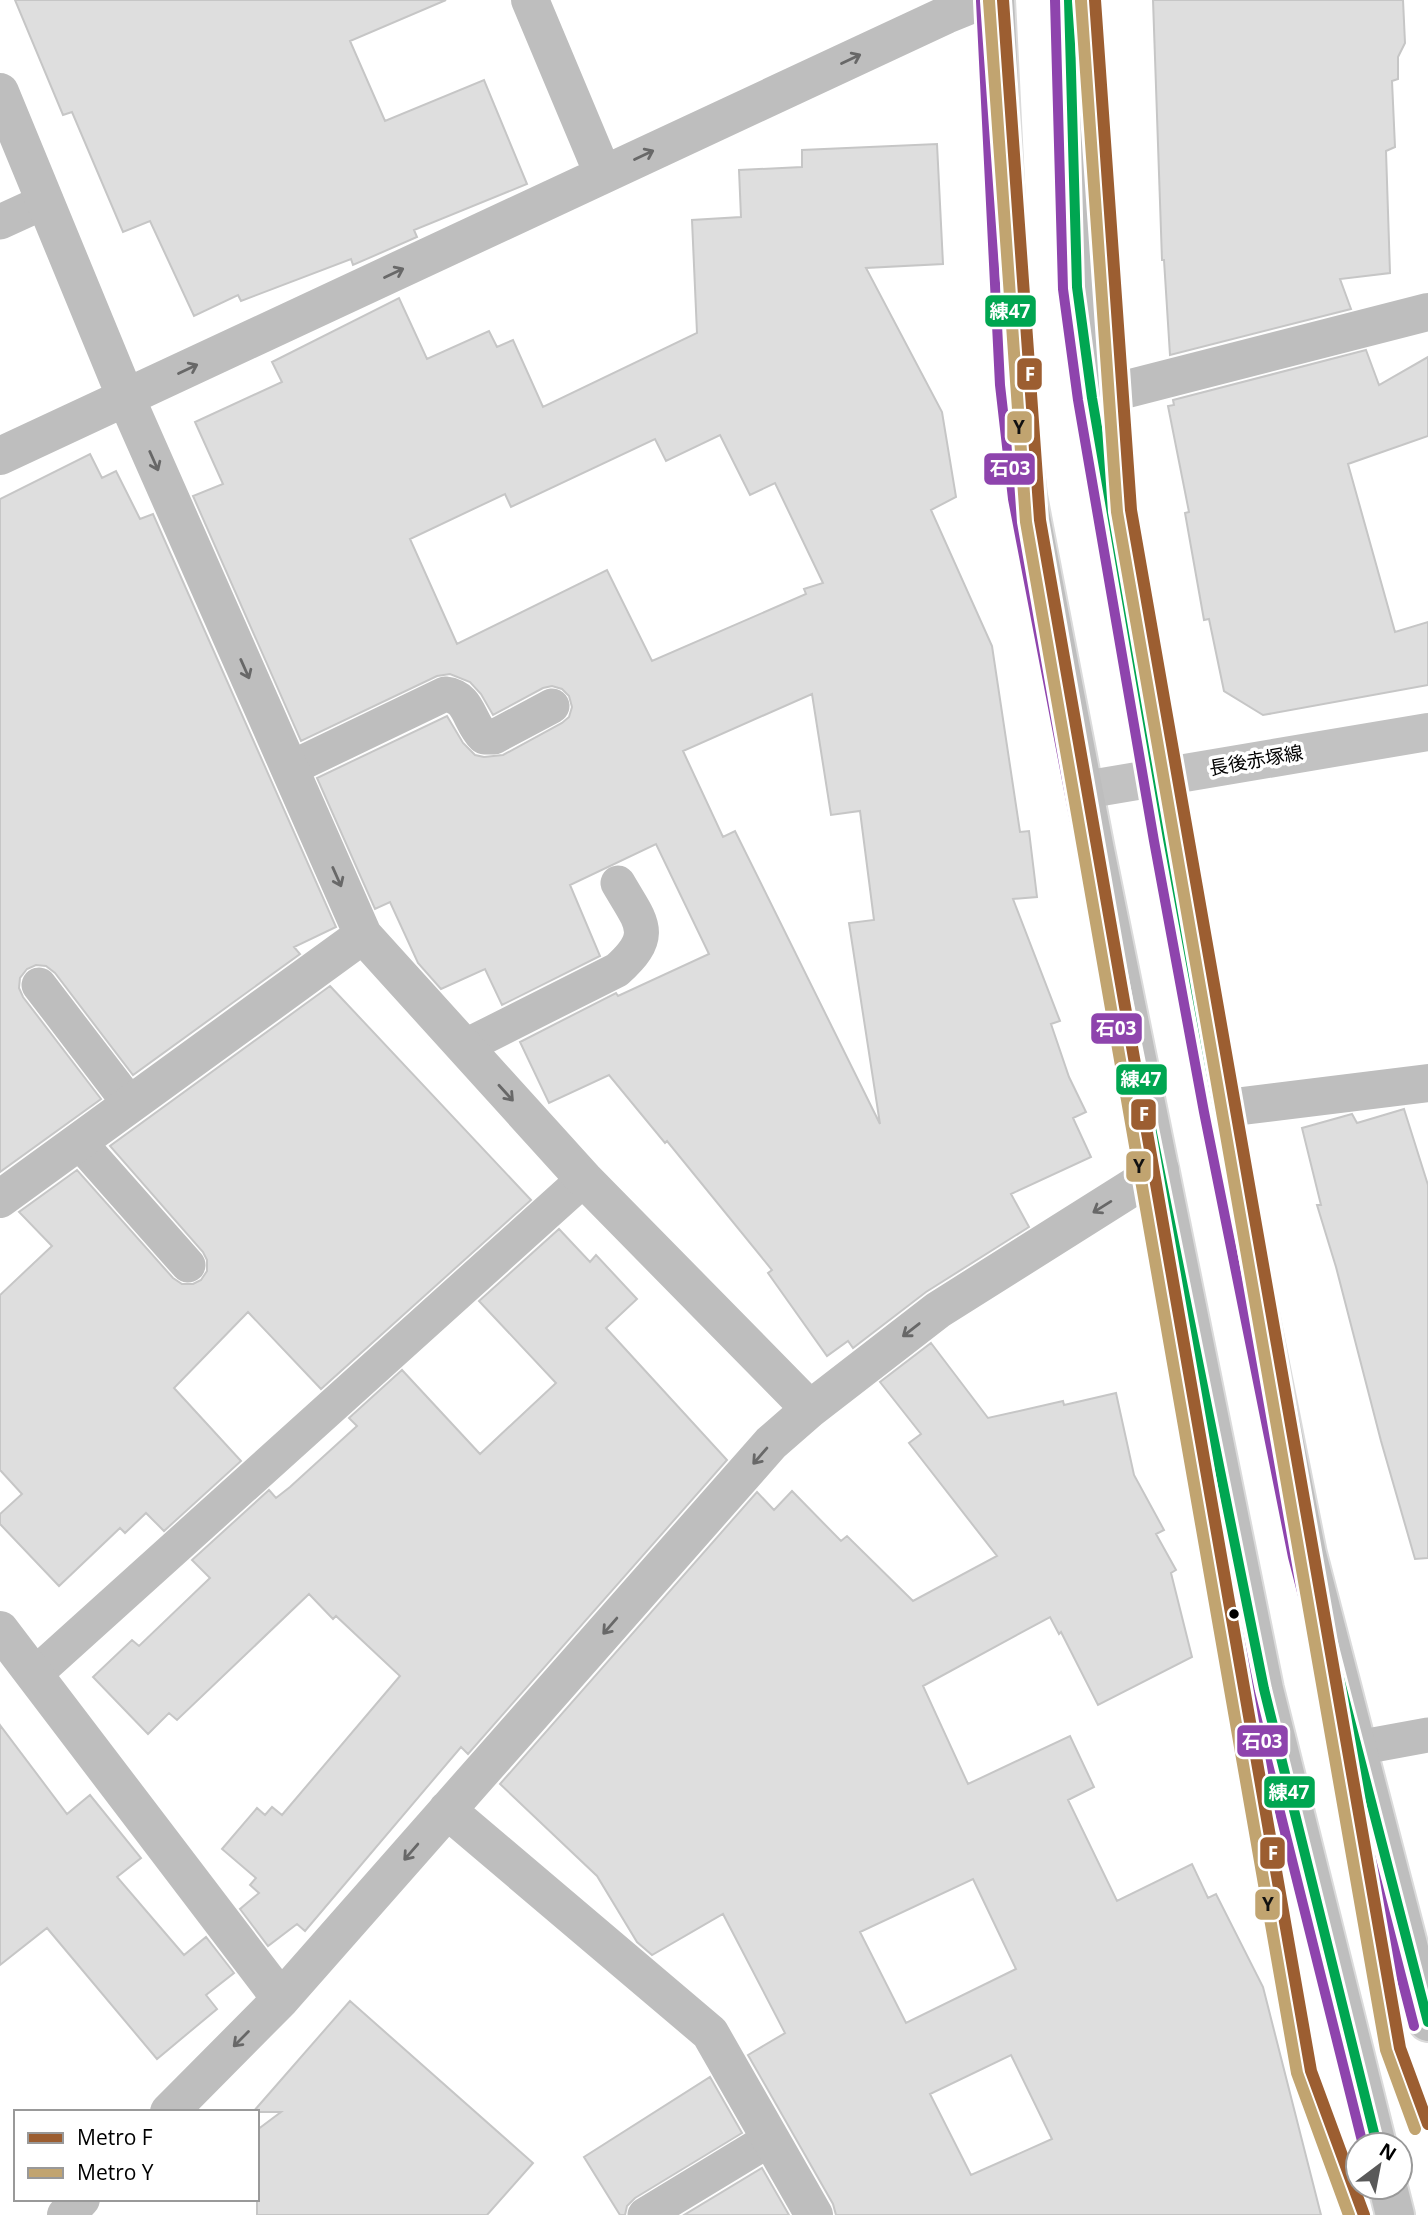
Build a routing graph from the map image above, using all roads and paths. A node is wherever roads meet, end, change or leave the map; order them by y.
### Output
1 (530, 0) edge
2 (984, 0) edge
3 (995, 0) edge
4 (1069, 0) edge
5 (2, 103) edge
6 (603, 174) junction
7 (46, 201) junction
8 (0, 222) edge
9 (1428, 312) edge
10 (126, 398) junction
11 (1092, 398) junction
12 (0, 456) edge
13 (552, 706) dead end
14 (1428, 732) edge
15 (289, 769) junction
16 (1157, 777) junction
17 (1084, 790) junction
18 (618, 883) dead end
19 (363, 935) junction
20 (39, 985) dead end
21 (464, 1047) junction
22 (1428, 1083) edge
23 (130, 1104) junction
24 (1219, 1110) junction
25 (79, 1142) junction
26 (1160, 1170) junction
27 (584, 1179) junction
28 (0, 1199) edge
29 (188, 1265) dead end
30 (810, 1409) junction
31 (0, 1630) edge
32 (34, 1675) junction
33 (1428, 1735) edge
34 (1357, 1748) junction
35 (447, 1810) junction
36 (281, 1999) junction
37 (1428, 2022) edge
38 (171, 2110) edge
39 (1374, 2131) edge
40 (770, 2139) junction
41 (79, 2201) edge
42 (66, 2215) edge
43 (645, 2215) edge
44 (814, 2215) edge

1 - 6 main road
6 -> 2 main road
3 - 17 main road
4 - 11 main road
5 - 7 main road
10 -> 6 main road
7 - 8 lane
7 - 10 main road
9 - 11 main road
10 - 12 main road
10 -> 15 main road
11 - 16 main road
13 - 15 lane
14 - 16 main road, 長後赤塚線
15 -> 19 main road
16 - 17 main road, 長後赤塚線
16 - 24 main road
17 - 26 main road
18 - 21 lane
19 - 21 main road
19 - 23 main road
20 - 23 lane
21 -> 27 main road
22 - 24 main road
23 - 25 main road
24 - 34 main road
25 - 28 main road
25 - 29 lane
26 -> 30 main road
26 - 39 main road
27 - 30 main road
27 - 32 lane
30 -> 35 main road
31 - 32 main road
32 - 36 main road
33 - 34 lane
34 - 37 main road
35 -> 36 main road
35 - 40 main road
36 -> 38 main road
40 - 43 lane
40 - 44 main road
41 - 42 main road

